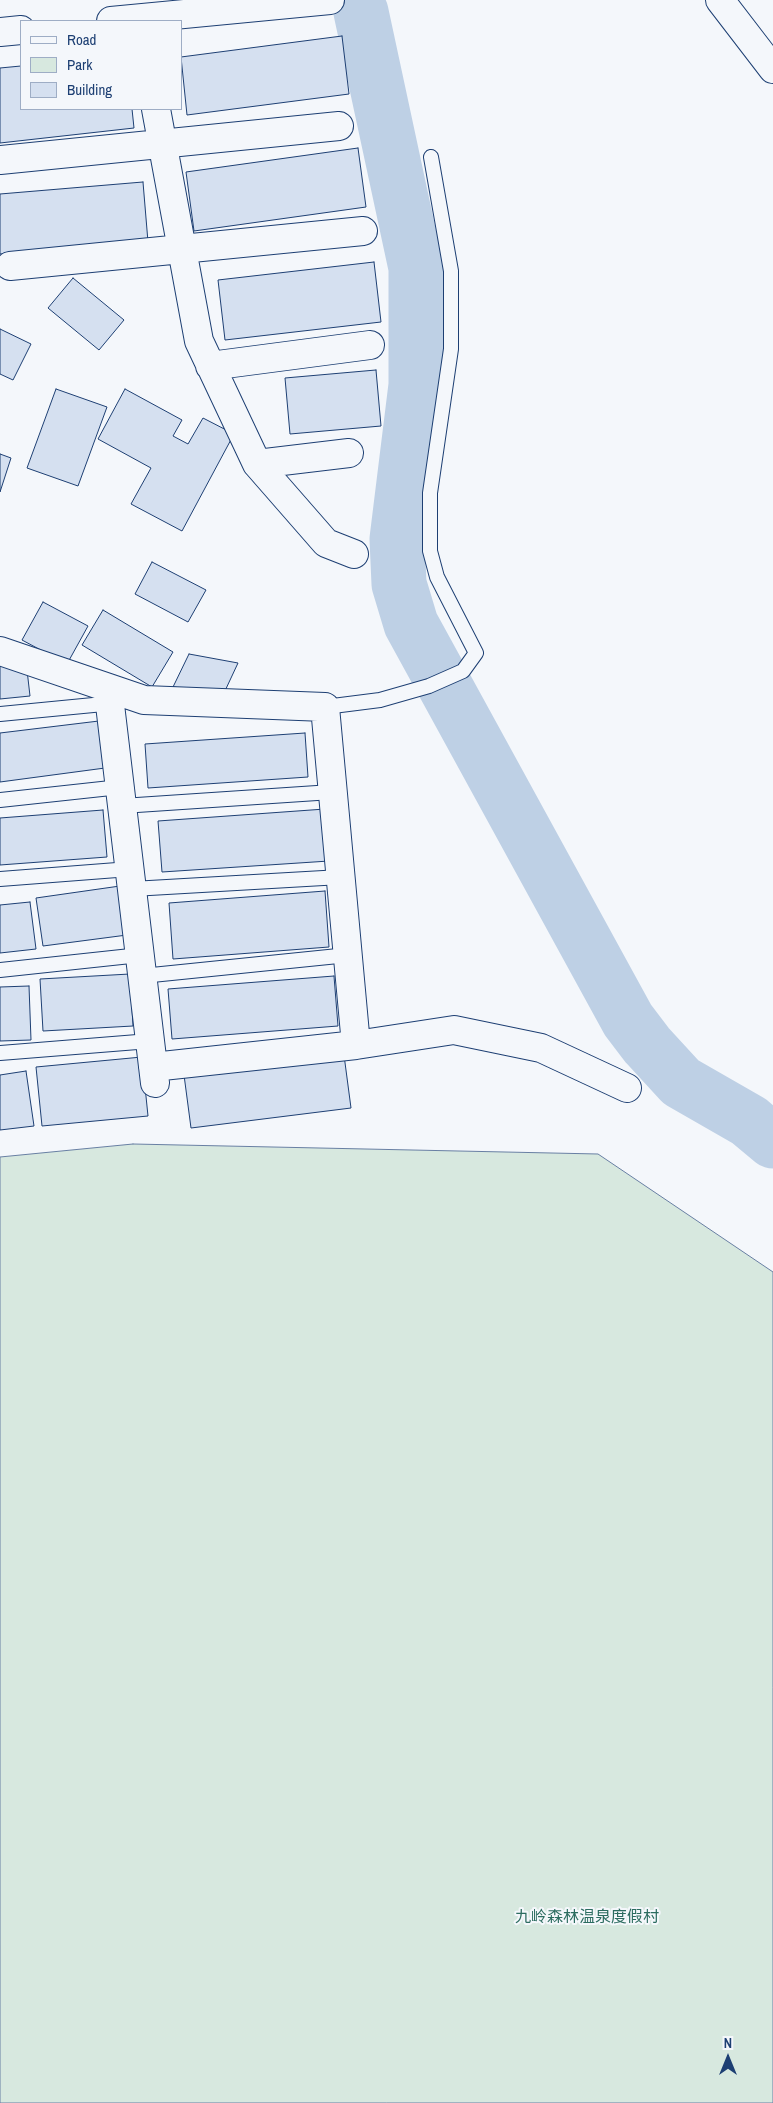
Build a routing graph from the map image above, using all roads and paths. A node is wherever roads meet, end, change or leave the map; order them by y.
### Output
1 (330, 0) edge
2 (720, 0) edge
3 (139, 13) edge
4 (114, 20) edge
5 (20, 30) edge
6 (0, 32) edge
7 (773, 69) edge
8 (156, 110) edge
9 (339, 126) dead end
10 (162, 144) junction
11 (431, 157) dead end
12 (0, 160) edge
13 (363, 231) dead end
14 (182, 249) junction
15 (10, 266) dead end
16 (370, 345) dead end
17 (210, 366) junction
18 (349, 453) dead end
19 (257, 464) junction
20 (354, 554) dead end
21 (0, 651) edge
22 (109, 696) junction
23 (325, 707) junction
24 (0, 714) edge
25 (332, 792) junction
26 (121, 797) junction
27 (0, 800) edge
28 (340, 877) junction
29 (0, 879) edge
30 (131, 879) junction
31 (348, 955) junction
32 (141, 966) junction
33 (0, 970) edge
34 (150, 1041) junction
35 (356, 1045) junction
36 (0, 1054) edge
37 (627, 1088) dead end

1 - 3 street
2 - 7 street
3 - 4 street
5 - 6 street
8 - 10 street
9 - 10 street
10 - 12 street
10 - 14 street
11 - 23 lane
13 - 14 street
14 - 15 street
14 - 17 street
16 - 17 street
17 - 19 street
18 - 19 street
19 - 20 street
21 - 22 street
22 - 23 street
22 - 24 lane
22 - 26 street
23 - 25 street
25 - 26 lane
25 - 28 street
26 - 27 lane
26 - 30 street
28 - 30 lane
28 - 31 street
29 - 30 lane
30 - 32 street
31 - 32 lane
31 - 35 street
32 - 33 lane
32 - 34 street
34 - 35 street
34 - 36 lane
35 - 37 street

